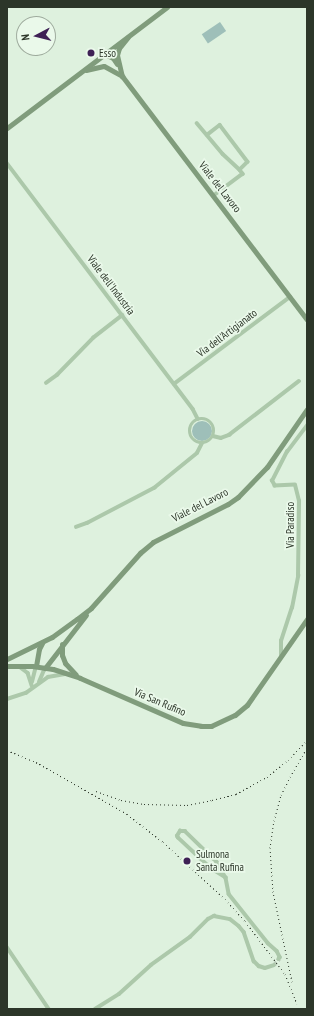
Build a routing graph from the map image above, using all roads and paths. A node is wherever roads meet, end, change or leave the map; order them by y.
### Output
1 (159, 7) edge
2 (167, 7) edge
3 (158, 14) junction
4 (128, 37) junction
5 (104, 54) junction
6 (118, 65) junction
7 (110, 68) junction
8 (81, 72) junction
9 (122, 76) junction
10 (197, 123) dead end
11 (7, 128) edge
12 (207, 135) junction
13 (7, 163) edge
14 (240, 170) junction
15 (214, 196) junction
16 (290, 297) junction
17 (122, 315) junction
18 (307, 320) edge
19 (299, 381) dead end
20 (46, 383) dead end
21 (174, 384) junction
22 (307, 409) edge
23 (198, 419) junction
24 (307, 425) edge
25 (213, 436) junction
26 (202, 443) junction
27 (76, 527) dead end
28 (91, 608) junction
29 (307, 619) edge
30 (44, 641) junction
31 (63, 642) junction
32 (282, 656) junction
33 (7, 658) edge
34 (13, 665) junction
35 (7, 666) edge
36 (36, 666) junction
37 (45, 668) junction
38 (69, 674) junction
39 (80, 678) junction
40 (34, 685) junction
41 (7, 699) edge
42 (226, 878) junction
43 (7, 947) edge
44 (279, 959) dead end
45 (274, 965) dead end
46 (49, 1009) edge
47 (95, 1009) edge

1 - 3 street
2 - 3 street
3 - 4 street
4 - 5 street
4 - 6 street
5 - 6 street
5 - 7 street
5 - 8 street
6 - 9 street
7 - 8 street
7 - 9 street
8 - 11 street
9 - 15 street, Viale del Lavoro
10 - 12 street
12 - 14 street
12 - 14 street
13 - 17 street, Viale dell'Industria
14 - 15 street
15 - 16 street, Viale del Lavoro
16 - 18 street, Viale del Lavoro
16 - 21 street, Via dell'Artigianato
17 - 20 street
17 - 21 street, Viale dell'Industria
19 - 25 street
21 - 23 street, Viale dell'Industria
22 - 28 street, Viale del Lavoro
23 - 25 street
23 - 26 street
24 - 32 street, Via Paradiso
25 - 26 street
26 - 27 street
28 - 30 street, Viale del Lavoro
28 - 31 street, Viale del Lavoro
29 - 32 street, Via San Rufino
30 - 33 street, Viale del Lavoro
30 - 36 street
31 - 37 street, Viale del Lavoro
31 - 39 street
32 - 39 street, Via San Rufino
34 - 35 street, Via San Rufino
34 - 36 street, Via San Rufino
34 - 40 street
36 - 37 street, Via San Rufino
36 - 40 street
37 - 38 street, Via San Rufino
37 - 40 street
38 - 39 street, Via San Rufino
38 - 40 street
40 - 41 street
42 - 42 street
42 - 44 street
43 - 46 street
45 - 47 street

